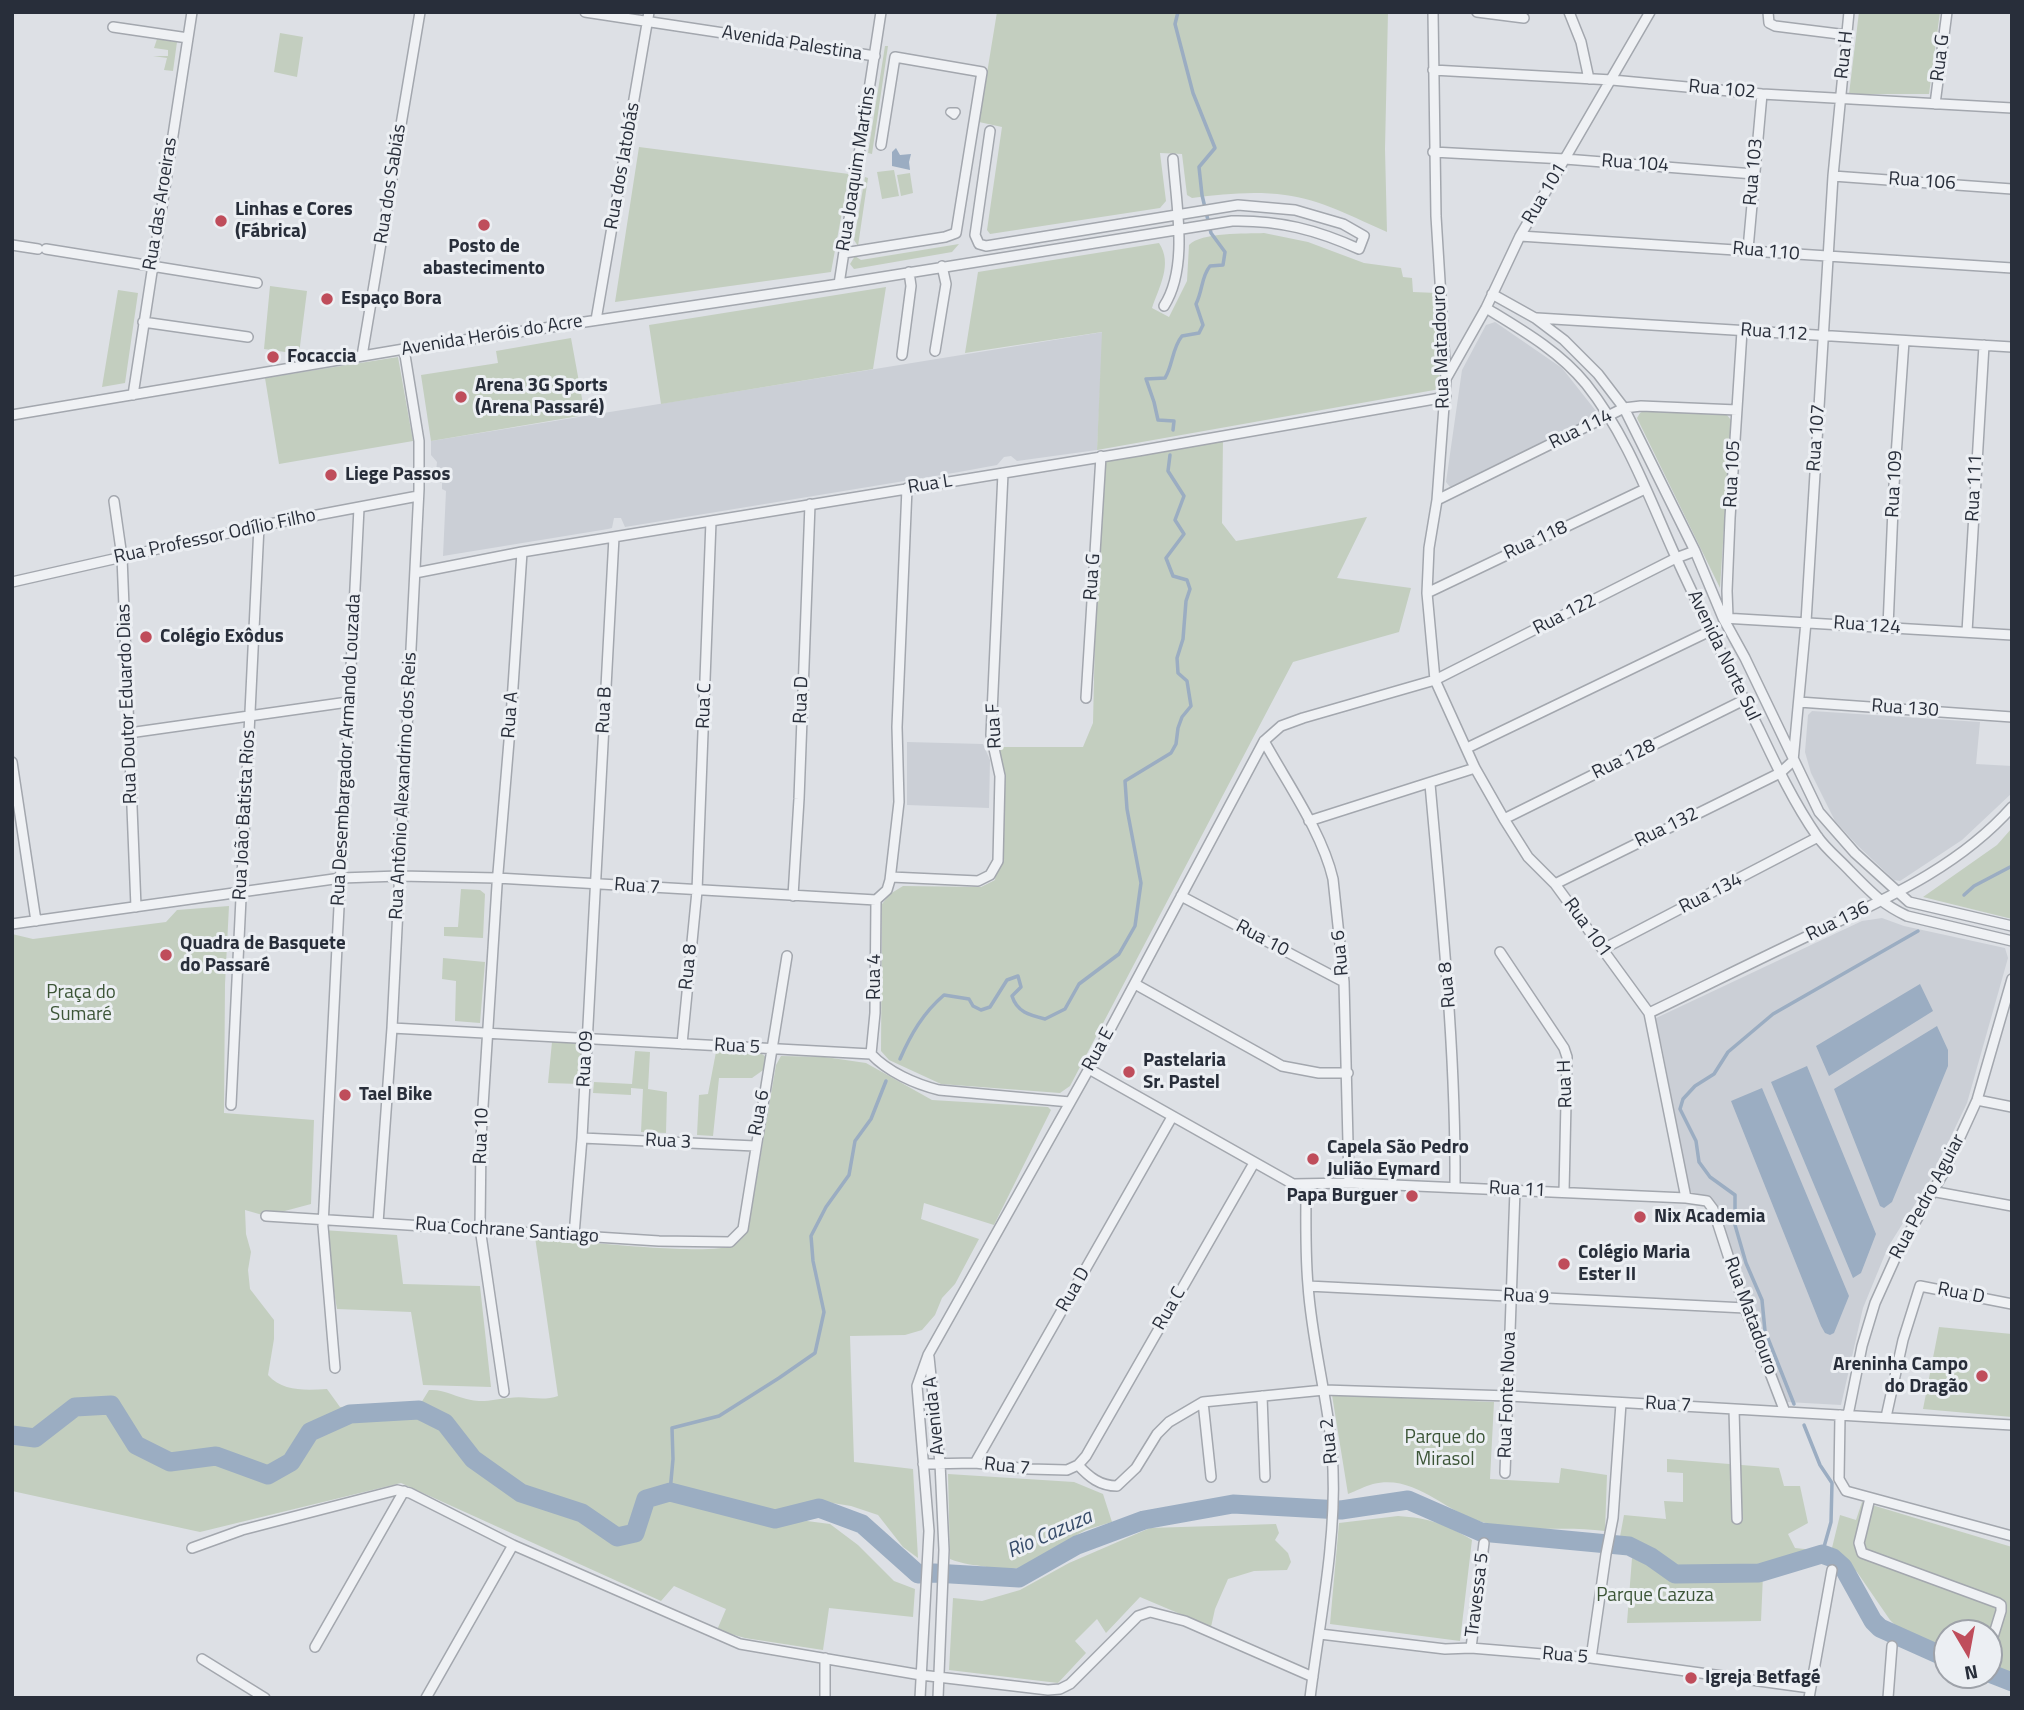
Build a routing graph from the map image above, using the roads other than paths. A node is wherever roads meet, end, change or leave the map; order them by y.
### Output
1 (192, 12) edge
2 (420, 12) edge
3 (585, 12) edge
4 (881, 12) edge
5 (1433, 12) edge
6 (1477, 12) edge
7 (1569, 12) edge
8 (1650, 12) edge
9 (1768, 12) edge
10 (1849, 12) edge
11 (1947, 12) edge
12 (648, 17) edge
13 (1524, 18) dead end
14 (113, 27) dead end
15 (1847, 35) junction
16 (188, 38) junction
17 (875, 56) junction
18 (1433, 70) junction
19 (1588, 79) junction
20 (1612, 80) junction
21 (1762, 94) junction
22 (1840, 98) junction
23 (1935, 104) junction
24 (2012, 108) edge
25 (990, 131) dead end
26 (881, 145) dead end
27 (1433, 152) junction
28 (1173, 159) dead end
29 (1566, 159) junction
30 (1754, 174) junction
31 (1833, 176) junction
32 (2012, 189) edge
33 (1177, 215) junction
34 (1177, 230) junction
35 (1520, 236) junction
36 (12, 245) edge
37 (1748, 250) junction
38 (844, 253) junction
39 (1828, 256) junction
40 (151, 266) junction
41 (942, 266) junction
42 (2012, 268) edge
43 (908, 272) junction
44 (257, 283) dead end
45 (839, 284) junction
46 (1492, 295) junction
47 (1164, 306) dead end
48 (1486, 308) junction
49 (1535, 317) junction
50 (597, 320) junction
51 (142, 323) junction
52 (1742, 331) junction
53 (1824, 336) junction
54 (248, 338) dead end
55 (1904, 341) junction
56 (1984, 345) junction
57 (2012, 347) edge
58 (404, 349) junction
59 (935, 351) dead end
60 (902, 355) dead end
61 (362, 356) junction
62 (1446, 379) junction
63 (133, 396) junction
64 (1446, 397) junction
65 (1624, 408) junction
66 (1737, 410) junction
67 (12, 415) edge
68 (1609, 417) junction
69 (1101, 456) junction
70 (1003, 473) junction
71 (907, 488) junction
72 (1645, 489) junction
73 (418, 496) junction
74 (114, 500) dead end
75 (1437, 500) junction
76 (810, 504) junction
77 (359, 508) junction
78 (711, 521) junction
79 (259, 526) junction
80 (614, 537) junction
81 (1695, 551) junction
82 (522, 552) junction
83 (122, 556) junction
84 (1676, 558) junction
85 (415, 573) junction
86 (12, 582) edge
87 (1427, 593) junction
88 (1726, 618) junction
89 (1805, 622) junction
90 (1888, 627) junction
91 (1710, 631) junction
92 (1967, 632) junction
93 (2012, 635) edge
94 (1745, 658) junction
95 (1728, 666) junction
96 (1435, 680) junction
97 (1086, 698) dead end
98 (1744, 700) junction
99 (348, 702) junction
100 (1799, 702) junction
101 (249, 717) junction
102 (2012, 718) edge
103 (129, 733) junction
104 (1264, 741) junction
105 (1466, 748) junction
106 (1793, 761) junction
107 (12, 762) edge
108 (1475, 768) junction
109 (1780, 772) junction
110 (1430, 784) junction
111 (2012, 807) edge
112 (1504, 819) junction
113 (1309, 821) junction
114 (1818, 837) junction
115 (399, 876) junction
116 (891, 877) junction
117 (341, 878) junction
118 (497, 878) junction
119 (596, 884) junction
120 (1555, 884) junction
121 (696, 891) junction
122 (241, 892) junction
123 (1897, 893) junction
124 (793, 895) junction
125 (1181, 896) junction
126 (876, 900) junction
127 (1880, 902) junction
128 (136, 907) junction
129 (36, 921) junction
130 (12, 925) edge
131 (2012, 926) edge
132 (2012, 941) edge
133 (1603, 949) junction
134 (1500, 952) dead end
135 (787, 956) dead end
136 (2012, 979) edge
137 (1344, 982) junction
138 (1135, 984) junction
139 (1649, 1013) junction
140 (393, 1028) junction
141 (487, 1032) junction
142 (587, 1037) junction
143 (682, 1044) junction
144 (772, 1049) junction
145 (871, 1054) junction
146 (1089, 1069) junction
147 (1348, 1073) junction
148 (1977, 1100) junction
149 (1070, 1102) junction
150 (231, 1105) dead end
151 (2012, 1107) edge
152 (1172, 1117) junction
153 (582, 1138) junction
154 (755, 1146) junction
155 (1254, 1163) junction
156 (1349, 1183) junction
157 (1306, 1184) junction
158 (1455, 1187) junction
159 (1515, 1190) junction
160 (1931, 1191) junction
161 (1564, 1192) junction
162 (1686, 1198) junction
163 (2012, 1206) edge
164 (265, 1216) dead end
165 (323, 1220) junction
166 (378, 1223) junction
167 (480, 1228) junction
168 (743, 1229) joint
169 (574, 1235) junction
170 (1308, 1286) junction
171 (1510, 1297) junction
172 (2012, 1304) edge
173 (1745, 1308) junction
174 (929, 1355) junction
175 (335, 1368) dead end
176 (1324, 1390) junction
177 (504, 1392) dead end
178 (1262, 1396) junction
179 (1509, 1396) junction
180 (1203, 1402) junction
181 (1621, 1403) junction
182 (1734, 1409) junction
183 (1785, 1412) junction
184 (1844, 1415) junction
185 (1886, 1417) junction
186 (2012, 1425) edge
187 (940, 1463) junction
188 (975, 1463) junction
189 (923, 1464) junction
190 (1078, 1465) junction
191 (1505, 1474) dead end
192 (1211, 1477) dead end
193 (1265, 1477) dead end
194 (404, 1491) junction
195 (1870, 1498) junction
196 (1737, 1519) dead end
197 (2012, 1536) edge
198 (1484, 1543) dead end
199 (513, 1545) junction
200 (192, 1548) dead end
201 (1832, 1570) dead end
202 (1999, 1619) edge
203 (1320, 1634) junction
204 (1892, 1646) dead end
205 (315, 1647) dead end
206 (1471, 1648) junction
207 (825, 1658) junction
208 (1591, 1658) junction
209 (202, 1659) dead end
210 (921, 1675) junction
211 (939, 1677) junction
212 (1313, 1677) junction
213 (1809, 1693) edge
214 (265, 1698) edge
215 (426, 1698) edge
216 (825, 1698) edge
217 (920, 1698) edge
218 (938, 1698) edge
219 (1310, 1698) edge
220 (1888, 1698) edge

1 - 16 street, Rua das Aroeiras
2 - 61 street, Rua dos Sabiás
3 - 12 street, Avenida Palestina
4 - 17 street, Rua Joaquim Martins
5 - 18 street, Rua Matadouro
6 - 13 street
7 - 19 street
8 - 20 street, Rua 101
9 - 15 street
10 - 15 street, Rua H
11 - 23 street, Rua G
12 - 17 street, Avenida Palestina
12 - 50 street, Rua dos Jatobás
14 - 16 street
15 - 22 street, Rua H
16 - 40 street, Rua das Aroeiras
17 - 38 street, Rua Joaquim Martins
18 - 19 street, Rua 102
18 - 27 street, Rua Matadouro
19 - 20 street, Rua 102
20 - 21 street, Rua 102
20 - 29 street, Rua 101
21 - 22 street, Rua 102
21 - 30 street, Rua 103
22 - 23 street, Rua 102
22 - 31 street, Rua 107
23 - 24 street, Rua 102
25 - 33 street
26 - 38 street
27 - 29 street, Rua 104
27 - 62 street, Rua Matadouro
28 - 33 street
29 - 30 street, Rua 104
29 - 35 street, Rua 101
30 - 37 street, Rua 103
31 - 32 street, Rua 106
31 - 39 street, Rua 107
33 - 34 street
33 - 34 street, Avenida Heróis do Acre
34 - 41 street, Avenida Heróis do Acre
34 - 47 street
35 - 37 street, Rua 110
35 - 46 street, Rua 101
36 - 40 street
37 - 39 street, Rua 110
38 - 45 street, Rua Joaquim Martins
39 - 42 street, Rua 110
39 - 53 street, Rua 107
40 - 44 street
40 - 51 street, Rua das Aroeiras
41 - 43 street, Avenida Heróis do Acre
41 - 59 street
43 - 45 street, Avenida Heróis do Acre
43 - 60 street
45 - 50 street, Avenida Heróis do Acre
46 - 48 street, Rua 101
46 - 49 street, Avenida Norte Sul
48 - 62 street, Rua 101
48 - 68 street, Avenida Norte Sul
49 - 52 street, Rua 112
49 - 65 street, Avenida Norte Sul
50 - 58 street, Avenida Heróis do Acre
51 - 54 street
51 - 63 street, Rua das Aroeiras
52 - 53 street, Rua 112
52 - 66 street, Rua 105
53 - 55 street, Rua 112
53 - 89 street, Rua 107
55 - 56 street, Rua 112
55 - 90 street, Rua 109
56 - 57 street, Rua 112
56 - 92 street, Rua 111
58 - 61 street, Avenida Heróis do Acre
58 - 73 street, Rua Antônio Alexandrino dos Reis
61 - 63 street, Avenida Heróis do Acre
62 - 64 street, Rua Matadouro
63 - 67 street, Avenida Heróis do Acre
64 - 69 street, Rua L
64 - 75 street, Rua Matadouro
65 - 66 street, Rua 114
65 - 68 street, Rua 114
65 - 81 street, Avenida Norte Sul
66 - 88 street, Rua 105
68 - 72 street, Avenida Norte Sul
68 - 75 street, Rua 114
69 - 70 street, Rua L
69 - 97 street, Rua G
70 - 71 street, Rua L
70 - 116 street, Rua F
71 - 76 street, Rua L
71 - 116 street
72 - 84 street, Avenida Norte Sul
72 - 87 street, Rua 118
73 - 77 street, Rua Professor Odílio Filho
73 - 85 street, Rua Antônio Alexandrino dos Reis
74 - 83 street, Rua Doutor Eduardo Dias
75 - 87 street, Rua Matadouro
76 - 78 street, Rua L
76 - 124 street, Rua D
77 - 79 street, Rua Professor Odílio Filho
77 - 99 street, Rua Desembargador Armando Louzada
78 - 80 street, Rua L
78 - 121 street, Rua C
79 - 83 street, Rua Professor Odílio Filho
79 - 101 street, Rua João Batista Rios
80 - 82 street, Rua L
80 - 119 street, Rua B
81 - 84 street, Rua 122
81 - 88 street, Avenida Norte Sul
82 - 85 street, Rua L
82 - 118 street, Rua A
83 - 86 street, Rua Professor Odílio Filho
83 - 103 street, Rua Doutor Eduardo Dias
84 - 91 street, Avenida Norte Sul
84 - 96 street, Rua 122
85 - 115 street, Rua Antônio Alexandrino dos Reis
87 - 96 street, Rua Matadouro
88 - 89 street, Rua 124
88 - 94 street, Avenida Norte Sul
89 - 90 street, Rua 124
89 - 100 street, Rua 107
90 - 92 street, Rua 124
91 - 95 street, Avenida Norte Sul
91 - 105 street
92 - 93 street, Rua 124
94 - 95 street
94 - 106 street, Avenida Norte Sul
95 - 98 street, Avenida Norte Sul
96 - 104 street
96 - 105 street, Rua 101
98 - 109 street, Avenida Norte Sul
98 - 112 street, Rua 128
99 - 101 street
99 - 117 street, Rua Desembargador Armando Louzada
100 - 102 street, Rua 130
100 - 106 street, Rua 107
101 - 103 street
101 - 122 street, Rua João Batista Rios
103 - 128 street, Rua Doutor Eduardo Dias
104 - 113 street, Rua 6
104 - 125 street, Rua E
105 - 108 street, Rua 101
106 - 109 street
106 - 123 street, Avenida Norte Sul
107 - 129 street
108 - 110 street
108 - 112 street, Rua 101
109 - 114 street, Avenida Norte Sul
109 - 120 street, Rua 132
110 - 113 street
110 - 158 street, Rua 8
111 - 123 street, Rua 136
112 - 120 street, Rua 101
113 - 137 street, Rua 6
114 - 127 street, Avenida Norte Sul
114 - 133 street, Rua 134
115 - 117 street, Rua 7
115 - 118 street, Rua 7
115 - 140 street, Rua Antônio Alexandrino dos Reis
116 - 126 street
117 - 122 street, Rua 7
117 - 165 street, Rua Desembargador Armando Louzada
118 - 119 street, Rua 7
118 - 141 street, Rua 10
119 - 121 street, Rua 7
119 - 142 street, Rua 09
120 - 133 street, Rua 101
121 - 124 street, Rua 7
121 - 143 street, Rua 8
122 - 128 street, Rua 7
122 - 150 street, Rua João Batista Rios
123 - 127 street, Rua 136
123 - 131 street, Avenida Norte Sul
124 - 126 street, Rua 7
125 - 137 street, Rua 10
125 - 138 street, Rua E
126 - 145 street, Rua 4
127 - 132 street, Avenida Norte Sul
127 - 139 street, Rua 136
128 - 129 street, Rua 7
129 - 130 street, Rua 7
133 - 139 street, Rua 101
134 - 161 street, Rua H
135 - 144 street, Rua 6
136 - 148 street, Rua Pedro Aguiar
137 - 147 street, Rua 6
138 - 146 street, Rua E
138 - 147 street
139 - 162 street, Rua 101
140 - 141 street, Rua 5
140 - 166 street, Rua Antônio Alexandrino dos Reis
141 - 142 street, Rua 5
141 - 167 street, Rua 10
142 - 143 street, Rua 5
142 - 153 street, Rua 09
143 - 144 street, Rua 5
144 - 145 street, Rua 5
144 - 154 street, Rua 6
145 - 149 street
146 - 149 street, Rua E
146 - 152 street
147 - 156 street, Rua 6
148 - 151 street
148 - 160 street, Rua Pedro Aguiar
149 - 174 street, Rua E
152 - 155 street
152 - 188 street, Rua D
153 - 154 street, Rua 3
153 - 169 street, Rua 09
154 - 168 street, Rua 6
155 - 157 street
155 - 190 street, Rua C
156 - 157 street, Rua 11
156 - 158 street, Rua 11
157 - 170 street, Rua 2
158 - 159 street, Rua 11
159 - 161 street, Rua 11
159 - 171 street, Rua Fonte Nova
160 - 163 street
160 - 184 street, Rua Pedro Aguiar
161 - 162 street, Rua 11
162 - 173 street, Rua Matadouro
164 - 165 street, Rua Cochrane Santiago
165 - 166 street, Rua Cochrane Santiago
165 - 175 street, Rua Desembargador Armando Louzada
166 - 167 street, Rua Cochrane Santiago
167 - 169 street, Rua Cochrane Santiago
167 - 177 street, Rua 10
168 - 169 street, Rua Cochrane Santiago
170 - 171 street, Rua 9
170 - 176 street, Rua 2
171 - 173 street, Rua 9
171 - 179 street, Rua Fonte Nova
172 - 185 street, Rua D
173 - 183 street, Rua Matadouro
174 - 187 street, Avenida A
174 - 189 street, Avenida A
176 - 178 street, Rua 7
176 - 179 street, Rua 7
176 - 203 street, Rua 2
178 - 180 street, Rua 7
178 - 193 street
179 - 181 street, Rua 7
179 - 191 street, Rua Fonte Nova
180 - 190 street
180 - 192 street
181 - 182 street, Rua 7
181 - 208 street
182 - 183 street, Rua 7
182 - 196 street
183 - 184 street, Rua 7
184 - 185 street, Rua 7
184 - 195 street, Rua Pedro Aguiar
185 - 186 street, Rua 7
187 - 188 street, Rua 7
187 - 189 street, Rua 7
187 - 211 street, Avenida A
188 - 190 street, Rua 7
189 - 210 street, Avenida A
194 - 199 street
194 - 200 street
194 - 205 street
195 - 197 street, Rua Pedro Aguiar
195 - 202 street
198 - 206 street, Travessa 5
199 - 207 street
199 - 215 street
201 - 213 street
203 - 206 street, Rua 5
203 - 212 street, Rua 2
204 - 220 street
206 - 208 street, Rua 5
207 - 210 street
207 - 216 street
208 - 213 street, Rua 5
209 - 214 street
210 - 211 street
210 - 217 street, Avenida A
211 - 212 street
211 - 218 street, Avenida A
212 - 219 street, Rua 2

